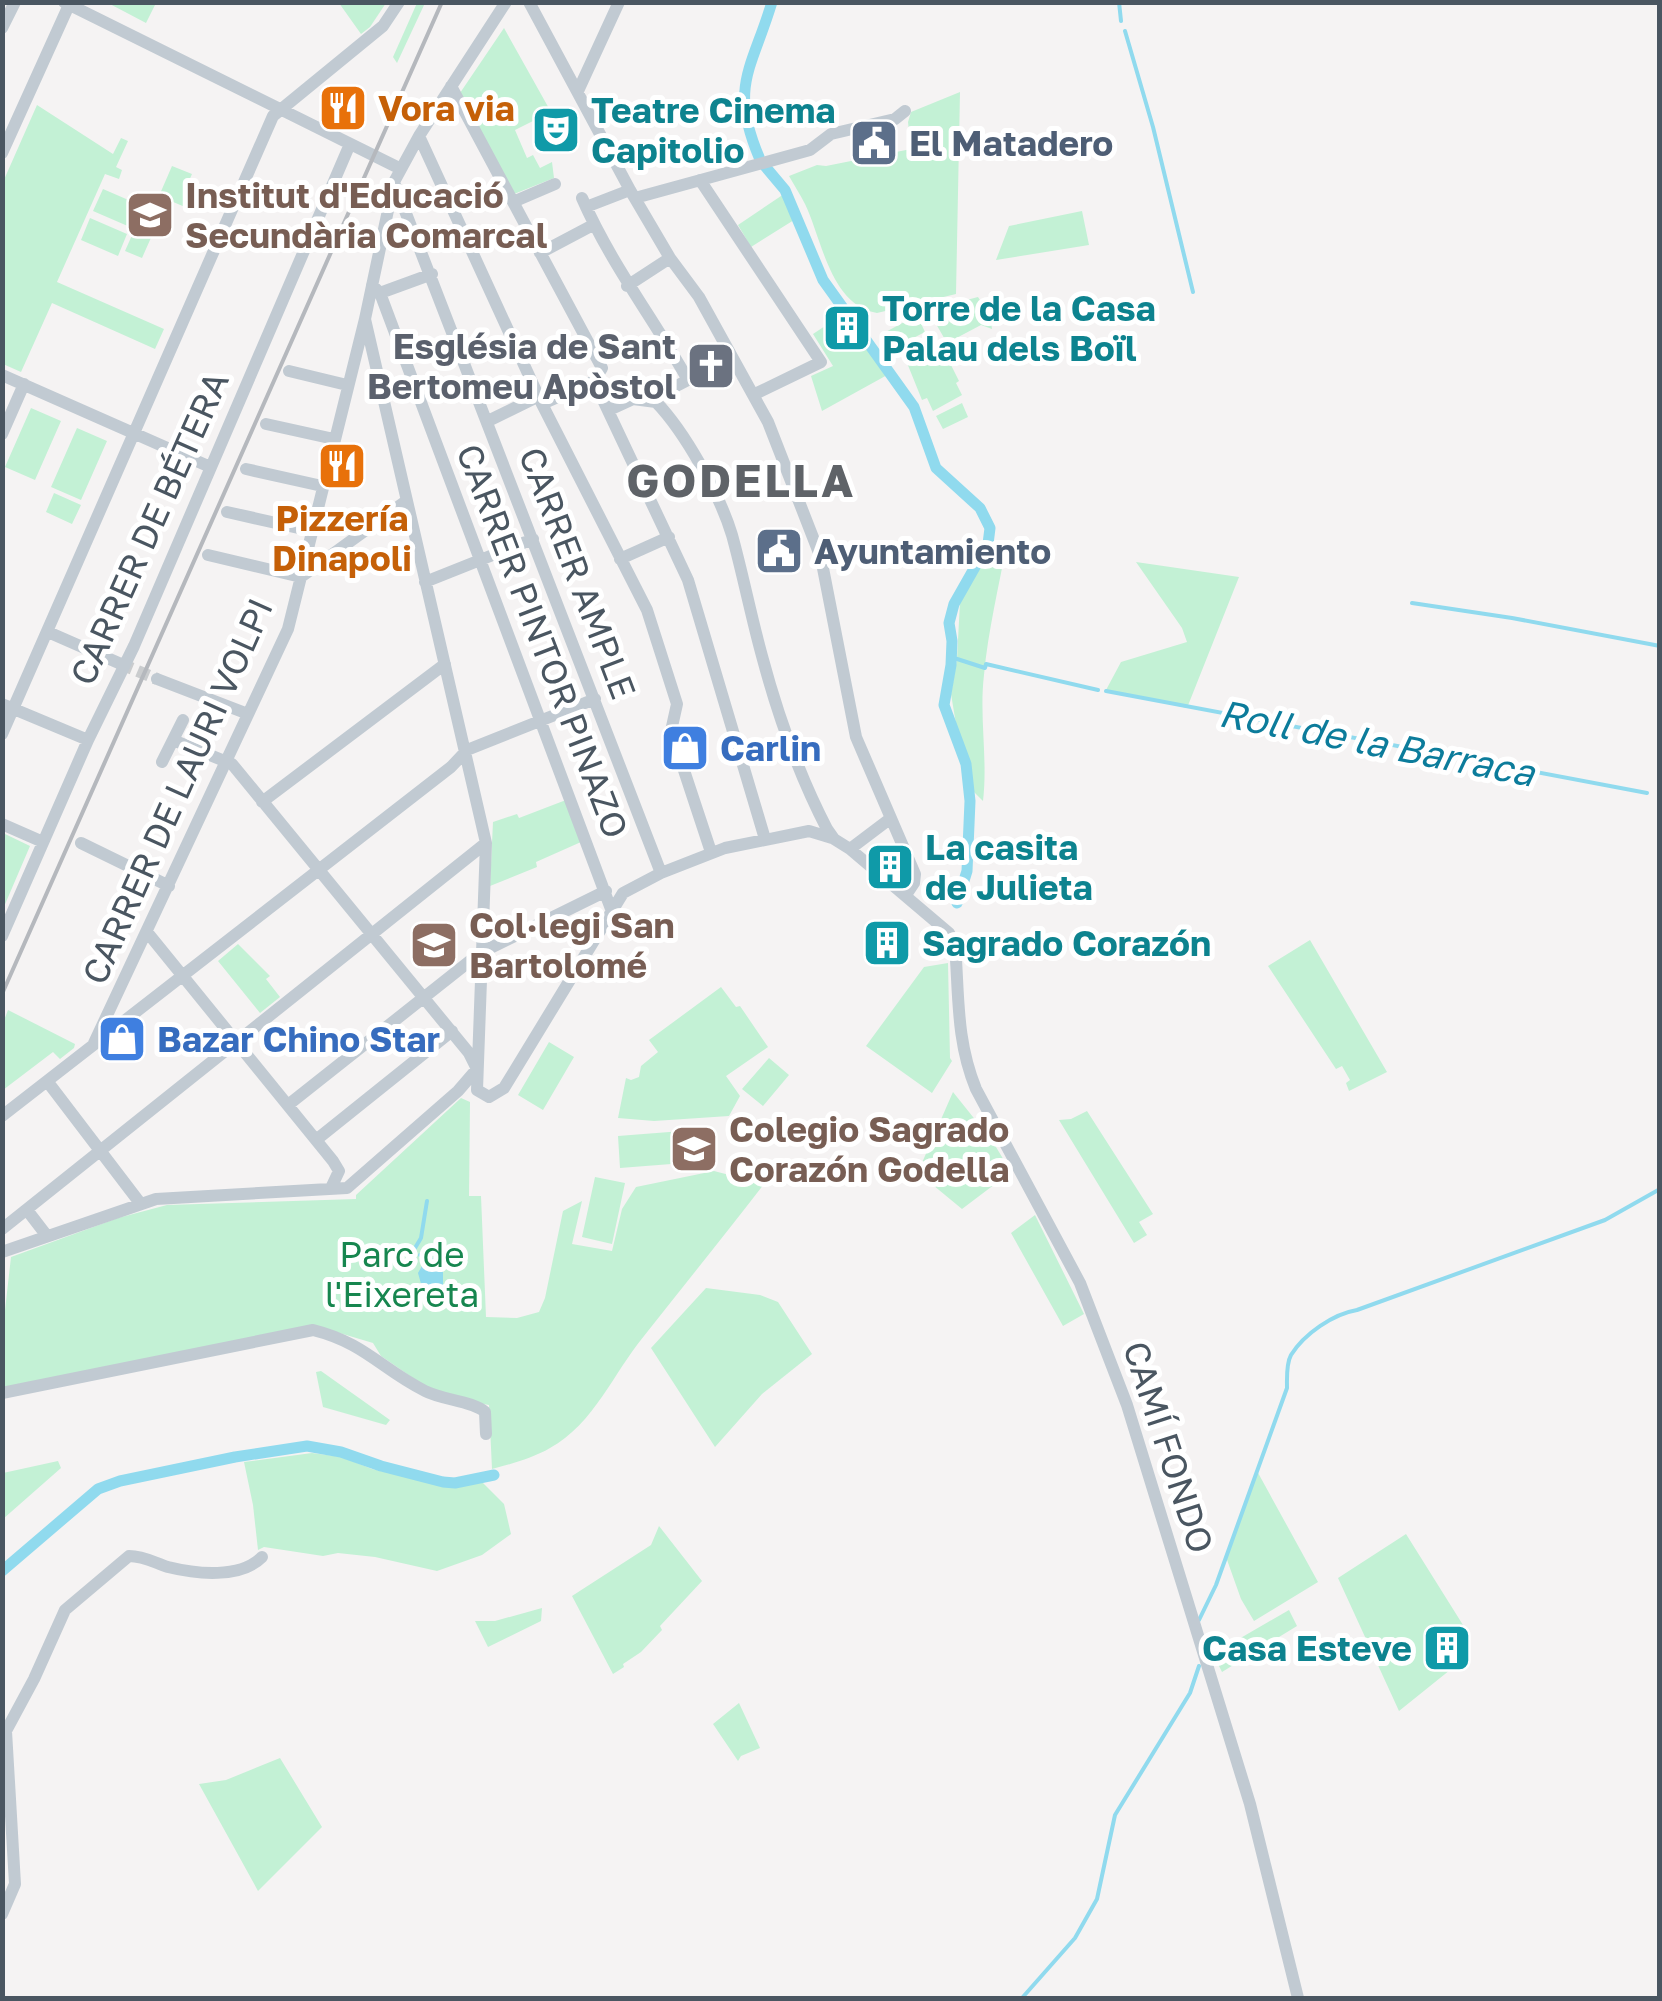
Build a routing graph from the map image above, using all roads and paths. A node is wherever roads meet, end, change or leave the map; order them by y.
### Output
1 (15, 2) edge
2 (400, 2) edge
3 (506, 2) edge
4 (529, 2) edge
5 (618, 2) edge
6 (67, 4) edge
7 (2, 28) edge
8 (451, 86) junction
9 (578, 91) junction
10 (280, 109) junction
11 (905, 111) dead end
12 (419, 136) junction
13 (350, 144) junction
14 (2, 154) edge
15 (398, 176) junction
16 (700, 180) junction
17 (554, 184) dead end
18 (632, 194) junction
19 (513, 202) junction
20 (593, 224) junction
21 (540, 253) junction
22 (670, 258) junction
23 (432, 274) junction
24 (627, 286) junction
25 (376, 289) junction
26 (365, 319) junction
27 (289, 372) dead end
28 (2, 374) edge
29 (594, 381) junction
30 (24, 384) junction
31 (347, 386) junction
32 (755, 394) junction
33 (540, 400) junction
34 (656, 402) junction
35 (609, 410) junction
36 (488, 421) junction
37 (266, 424) dead end
38 (2, 434) edge
39 (134, 434) junction
40 (334, 439) junction
41 (208, 466) junction
42 (246, 469) dead end
43 (322, 486) junction
44 (406, 502) junction
45 (226, 512) dead end
46 (312, 532) junction
47 (669, 537) junction
48 (533, 539) junction
49 (208, 556) dead end
50 (620, 559) junction
51 (480, 562) junction
52 (301, 577) junction
53 (426, 582) junction
54 (48, 632) junction
55 (121, 664) tunnel mouth
56 (445, 664) junction
57 (158, 679) tunnel mouth
58 (595, 699) junction
59 (8, 707) edge
60 (248, 714) junction
61 (182, 720) dead end
62 (540, 720) junction
63 (2, 734) edge
64 (88, 740) junction
65 (173, 740) junction
66 (467, 750) junction
67 (226, 761) junction
68 (162, 762) dead end
69 (262, 802) junction
70 (891, 818) junction
71 (2, 824) edge
72 (765, 839) junction
73 (834, 840) junction
74 (42, 842) junction
75 (81, 843) dead end
76 (486, 844) junction
77 (850, 849) junction
78 (712, 852) junction
79 (319, 871) junction
80 (661, 873) junction
81 (169, 886) junction
82 (606, 892) junction
83 (906, 895) junction
84 (611, 909) junction
85 (147, 932) junction
86 (371, 933) junction
87 (2, 936) edge
88 (480, 953) junction
89 (183, 978) junction
90 (424, 998) junction
91 (452, 1031) junction
92 (235, 1042) junction
93 (94, 1043) junction
94 (477, 1069) junction
95 (47, 1081) junction
96 (288, 1105) junction
97 (2, 1116) edge
98 (316, 1140) junction
99 (100, 1150) junction
100 (330, 1188) junction
101 (140, 1203) junction
102 (28, 1210) junction
103 (2, 1231) edge
104 (46, 1236) junction
105 (2, 1252) edge
106 (2, 1393) edge
107 (486, 1434) dead end
108 (262, 1557) dead end
109 (2, 1914) edge
110 (1298, 1998) edge

1 - 7 street
2 - 10 street
3 - 8 street, CARRER DE LAURI VOLPI
4 - 9 street
5 - 9 street
6 - 10 street
6 - 14 street
8 - 12 street, CARRER DE LAURI VOLPI
8 - 19 street
9 - 18 street
10 - 13 street
10 - 39 street
11 - 16 street
12 - 15 street, CARRER DE LAURI VOLPI
12 - 33 street
13 - 15 street
13 - 41 street, CARRER DE BÉTERA
15 - 23 street, CARRER AMPLE
15 - 25 street, CARRER DE LAURI VOLPI
16 - 18 street
16 - 32 street
17 - 19 street
18 - 20 street
18 - 22 street
19 - 21 street
20 - 21 street
20 - 24 street
21 - 29 street
22 - 24 street
22 - 32 street
23 - 25 street
23 - 36 street, CARRER AMPLE
24 - 34 street
25 - 26 street, CARRER DE LAURI VOLPI
25 - 51 street, CARRER PINTOR PINAZO
26 - 31 street, CARRER DE LAURI VOLPI
26 - 44 street
27 - 31 street
28 - 30 street
29 - 33 street
29 - 35 street
30 - 38 street
30 - 39 street
31 - 40 street, CARRER DE LAURI VOLPI
32 - 70 street
33 - 36 street
33 - 50 street
34 - 35 street
34 - 73 street
35 - 47 street
36 - 48 street, CARRER AMPLE
37 - 40 street
39 - 41 street
39 - 54 street
40 - 43 street, CARRER DE LAURI VOLPI
41 - 64 street, CARRER DE BÉTERA
42 - 43 street
43 - 46 street, CARRER DE LAURI VOLPI
44 - 52 street
44 - 53 street
45 - 46 street
46 - 52 street, CARRER DE LAURI VOLPI
47 - 50 street
47 - 72 street
48 - 51 street
48 - 58 street, CARRER AMPLE
49 - 52 street
50 - 78 street
51 - 53 street
51 - 62 street, CARRER PINTOR PINAZO
52 - 60 street, CARRER DE LAURI VOLPI
53 - 56 street
54 - 55 street
54 - 59 street
56 - 66 street
56 - 69 street
57 - 60 street
58 - 62 street
58 - 80 street, CARRER AMPLE
59 - 63 street
59 - 64 street
60 - 67 street, CARRER DE LAURI VOLPI
61 - 65 street
62 - 66 street
62 - 82 street, CARRER PINTOR PINAZO
64 - 74 street, CARRER DE BÉTERA
65 - 67 street
65 - 68 street
66 - 76 street
66 - 79 street
67 - 69 street
67 - 81 street, CARRER DE LAURI VOLPI
69 - 79 street
70 - 77 street
70 - 83 street
71 - 74 street
72 - 73 street
72 - 78 street
73 - 77 street
74 - 87 street, CARRER DE BÉTERA
75 - 81 street
76 - 86 street
76 - 88 street
77 - 83 street
78 - 80 street
79 - 86 street
79 - 89 street
80 - 84 street
81 - 85 street, CARRER DE LAURI VOLPI
82 - 84 street, CARRER PINTOR PINAZO
82 - 88 street
83 - 110 street, CAMÍ FONDO
84 - 94 street
85 - 89 street
85 - 93 street, CARRER DE LAURI VOLPI
86 - 90 street
86 - 92 street
88 - 90 street
88 - 94 street
89 - 92 street
89 - 93 street
90 - 91 street
90 - 96 street
91 - 94 street
91 - 98 street
92 - 96 street
92 - 99 street
93 - 95 street
94 - 100 street
95 - 97 street
95 - 99 street
96 - 98 street
98 - 100 street
99 - 101 street
99 - 102 street
100 - 101 street
101 - 104 street
102 - 103 street
102 - 104 street
103 - 105 street
104 - 105 street
106 - 107 street
108 - 109 street

